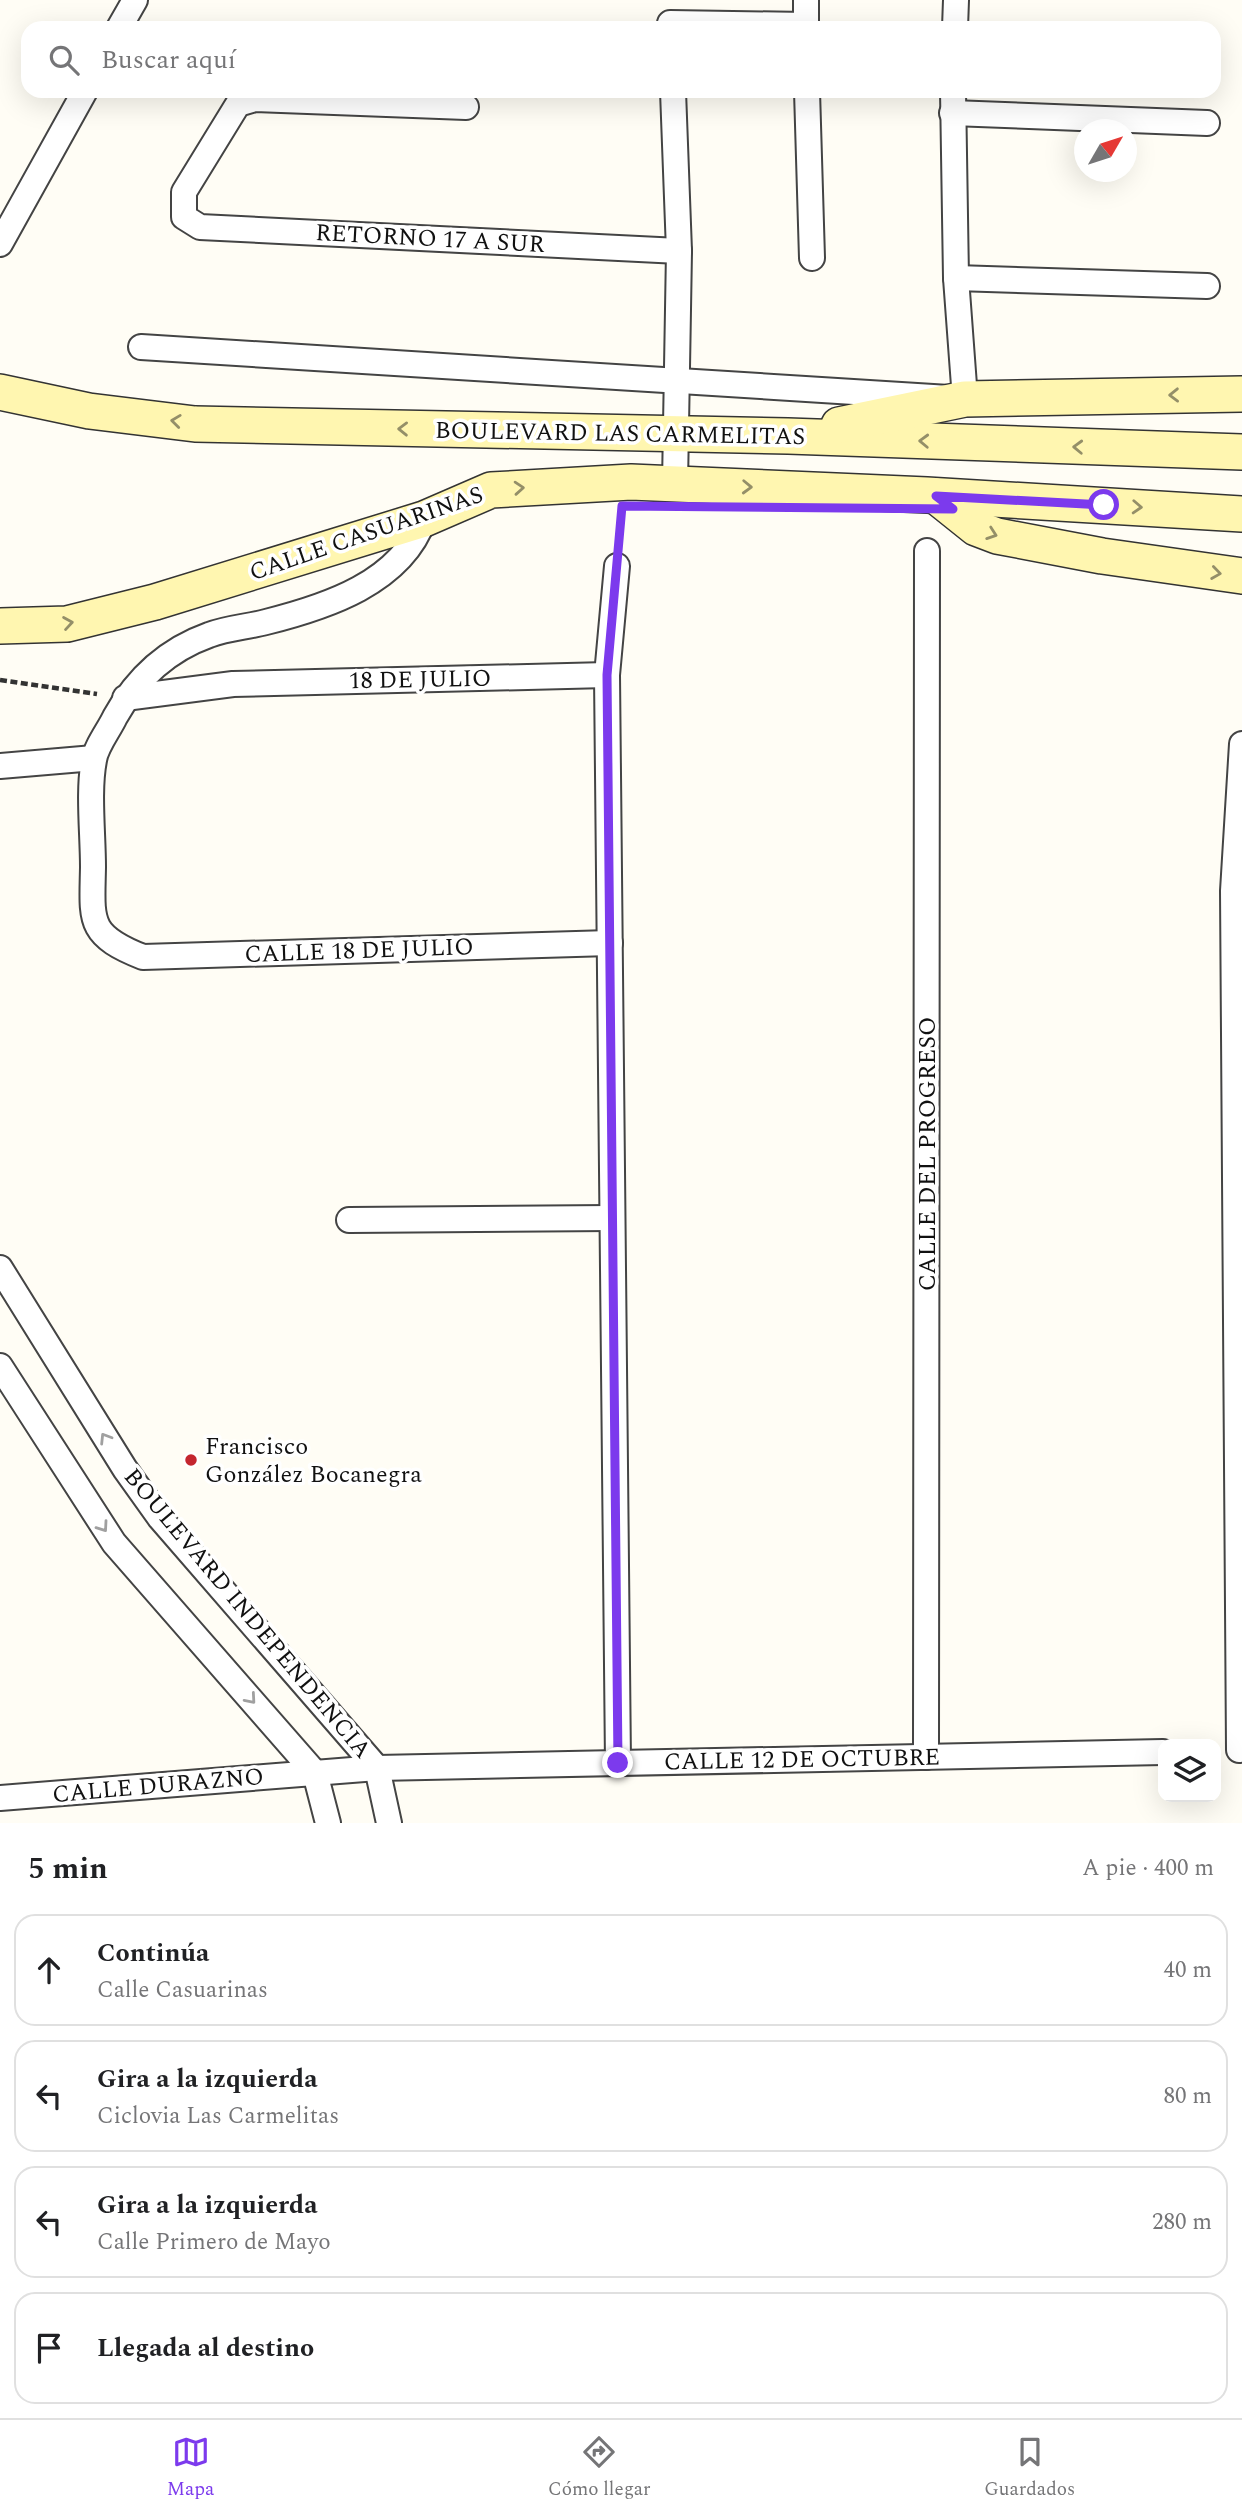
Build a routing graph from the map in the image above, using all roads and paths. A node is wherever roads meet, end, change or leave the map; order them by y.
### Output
1 (135, 0) edge
2 (806, 0) edge
3 (956, 0) edge
4 (671, 17) edge
5 (123, 21) edge
6 (725, 21) edge
7 (806, 21) edge
8 (955, 21) edge
9 (81, 98) edge
10 (673, 98) edge
11 (807, 98) edge
12 (953, 102) edge
13 (466, 107) dead end
14 (1207, 123) dead end
15 (0, 244) edge
16 (679, 251) junction
17 (812, 258) dead end
18 (956, 278) junction
19 (1207, 286) dead end
20 (141, 347) dead end
21 (677, 380) junction
22 (0, 392) edge
23 (1242, 394) edge
24 (965, 399) junction
25 (676, 435) junction
26 (788, 436) junction
27 (1242, 452) edge
28 (675, 484) junction
29 (936, 496) junction
30 (622, 506) dead end
31 (1242, 514) edge
32 (424, 519) junction
33 (927, 551) dead end
34 (617, 566) joint
35 (1242, 576) edge
36 (0, 626) edge
37 (607, 675) junction
38 (0, 680) edge
39 (125, 698) junction
40 (1242, 744) edge
41 (94, 758) junction
42 (0, 766) edge
43 (1233, 891) junction
44 (1242, 924) edge
45 (610, 943) junction
46 (612, 1219) junction
47 (349, 1220) dead end
48 (0, 1268) edge
49 (0, 1366) edge
50 (1232, 1750) edge
51 (1158, 1752) edge
52 (926, 1757) junction
53 (618, 1763) junction
54 (377, 1768) junction
55 (315, 1773) junction
56 (0, 1798) edge
57 (328, 1823) edge
58 (388, 1823) edge

1 - 5 street
2 - 7 street
3 - 8 street
4 - 6 street
9 - 15 street
10 - 16 street
11 - 17 street
12 - 14 street
12 - 18 street
13 - 16 street, RETORNO 17 A SUR
16 - 21 street
18 - 19 street
18 - 24 street
20 - 21 street
21 - 24 street
21 - 25 street
25 -> 22 main road, BOULEVARD LAS CARMELITAS
23 -> 24 main road
24 - 26 main road
25 - 26 main road, BOULEVARD LAS CARMELITAS
25 - 28 street
27 -> 26 main road, BOULEVARD LAS CARMELITAS
28 -> 29 main road, CALLE CASUARINAS
32 -> 28 main road, CALLE CASUARINAS
29 -> 31 main road, CALLE CASUARINAS
29 -> 35 main road
30 - 34 path
36 -> 32 main road, CALLE CASUARINAS
32 - 39 street
33 - 52 street, CALLE DEL PROGRESO
34 - 37 street
37 - 39 street, 18 DE JULIO
37 - 45 street
38 - 39 path
39 - 41 street
40 - 43 street
41 - 42 street
41 - 45 street, CALLE 18 DE JULIO
43 - 44 street
43 - 50 street
45 - 46 street
46 - 47 street
46 - 53 street
54 -> 48 street, BOULEVARD INDEPENDENCIA
49 -> 55 street
51 - 52 street, CALLE 12 DE OCTUBRE
52 - 53 street, CALLE 12 DE OCTUBRE
53 - 54 street, CALLE 12 DE OCTUBRE
54 - 55 street, CALLE 12 DE OCTUBRE
54 - 58 street, BOULEVARD INDEPENDENCIA
55 - 56 street, CALLE DURAZNO
55 - 57 street

